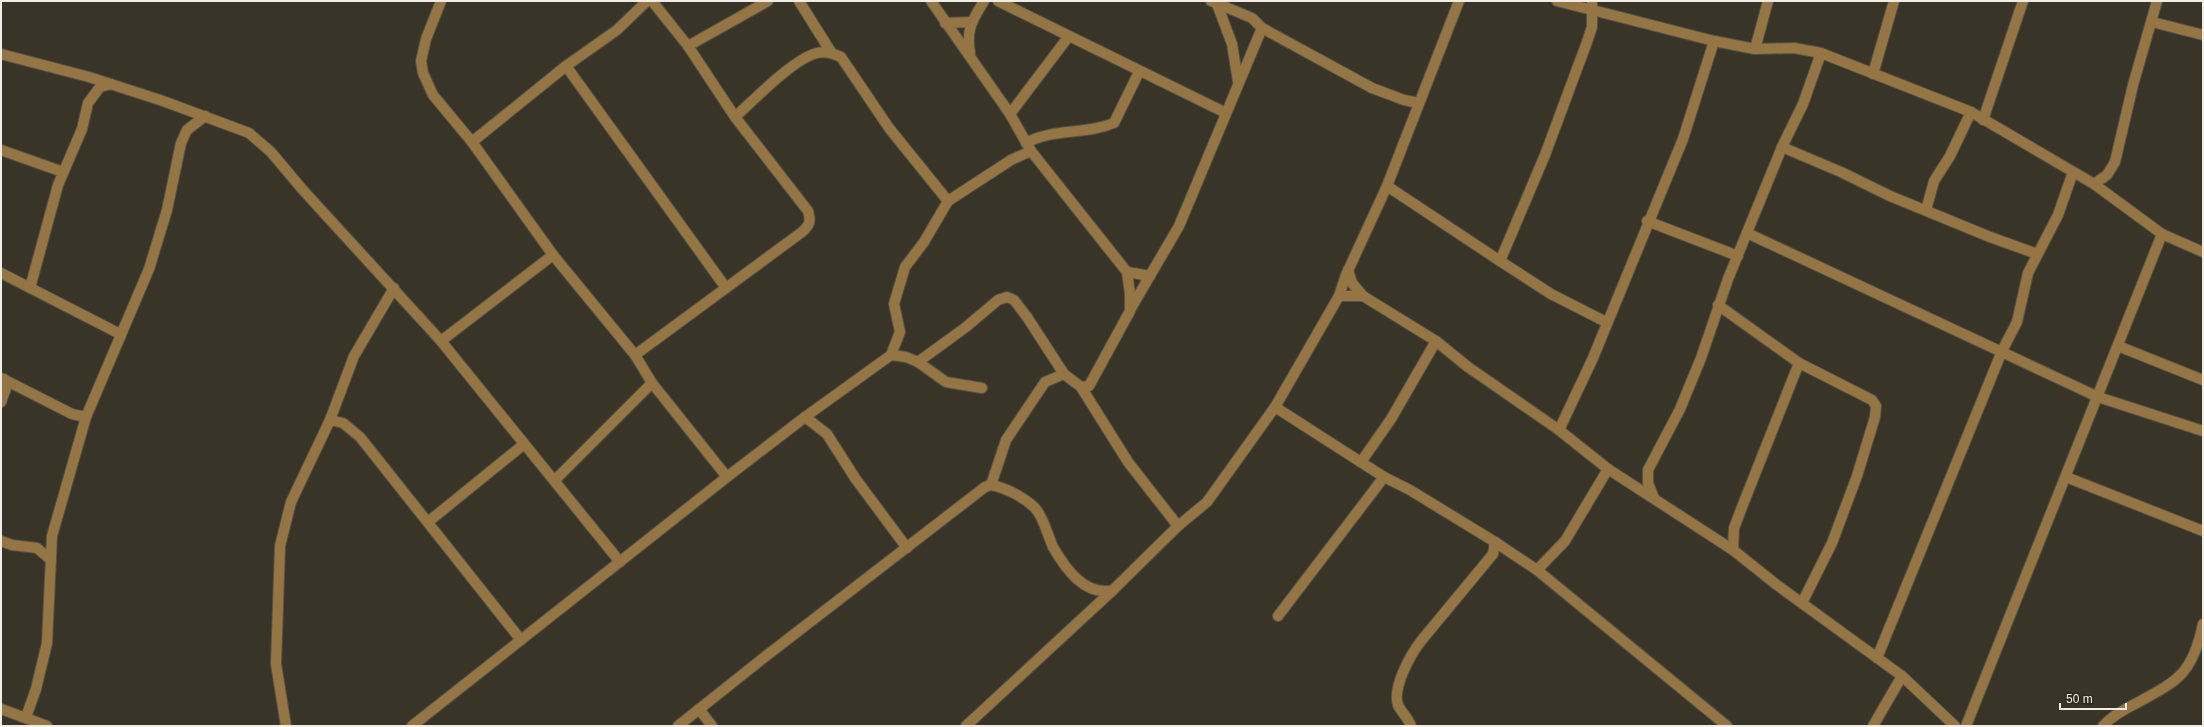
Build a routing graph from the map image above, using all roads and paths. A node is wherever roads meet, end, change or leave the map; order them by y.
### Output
1 (441, 1) edge
2 (647, 1) edge
3 (652, 1) edge
4 (768, 1) edge
5 (799, 1) edge
6 (931, 1) edge
7 (984, 1) edge
8 (998, 1) edge
9 (1459, 1) edge
10 (1557, 1) edge
11 (1768, 1) edge
12 (1894, 1) edge
13 (2023, 1) edge
14 (2157, 1) edge
15 (1214, 3) edge
16 (1593, 5) edge
17 (971, 22) junction
18 (2152, 22) junction
19 (945, 23) junction
20 (1262, 28) junction
21 (2203, 35) edge
22 (1069, 36) junction
23 (1714, 41) junction
24 (688, 46) junction
25 (1755, 49) junction
26 (830, 52) junction
27 (1821, 53) junction
28 (1, 54) edge
29 (970, 56) junction
30 (566, 66) junction
31 (1139, 72) junction
32 (1873, 74) junction
33 (1238, 81) junction
34 (111, 84) junction
35 (1419, 103) junction
36 (1971, 112) junction
37 (1226, 113) junction
38 (1010, 114) junction
39 (205, 116) junction
40 (735, 117) junction
41 (1984, 120) junction
42 (472, 142) junction
43 (1029, 147) junction
44 (1782, 147) junction
45 (1, 150) edge
46 (63, 172) junction
47 (2072, 172) junction
48 (2094, 184) junction
49 (1386, 186) junction
50 (948, 201) junction
51 (1926, 210) junction
52 (1647, 222) junction
53 (1747, 233) junction
54 (2162, 234) junction
55 (2203, 252) edge
56 (2037, 254) junction
57 (553, 256) junction
58 (1738, 256) junction
59 (1500, 261) junction
60 (1348, 270) junction
61 (1127, 272) junction
62 (1, 273) edge
63 (1150, 276) junction
64 (30, 288) junction
65 (394, 288) junction
66 (726, 288) junction
67 (1340, 296) junction
68 (1363, 296) junction
69 (1718, 305) junction
70 (1130, 311) junction
71 (1606, 322) junction
72 (120, 334) junction
73 (441, 341) junction
74 (1436, 341) junction
75 (2118, 346) junction
76 (2002, 352) junction
77 (634, 355) junction
78 (892, 355) junction
79 (918, 362) junction
80 (1799, 363) junction
81 (1064, 374) junction
82 (2, 378) edge
83 (2203, 380) edge
84 (652, 383) junction
85 (1081, 387) junction
86 (982, 388) dead end
87 (2098, 397) junction
88 (1, 402) edge
89 (1275, 407) junction
90 (86, 417) junction
91 (805, 417) junction
92 (330, 420) junction
93 (1559, 430) junction
94 (2203, 431) edge
95 (523, 445) junction
96 (1361, 462) junction
97 (1608, 469) junction
98 (727, 477) junction
99 (1384, 477) junction
100 (2066, 477) junction
101 (555, 480) junction
102 (991, 484) junction
103 (1654, 498) junction
104 (428, 522) junction
105 (1178, 526) junction
106 (2203, 531) edge
107 (52, 536) junction
108 (1, 541) edge
109 (1495, 542) junction
110 (37, 548) junction
111 (907, 548) junction
112 (1733, 550) junction
113 (51, 560) junction
114 (620, 562) junction
115 (1537, 570) junction
116 (1113, 590) junction
117 (1802, 603) junction
118 (1278, 616) dead end
119 (2203, 624) edge
120 (521, 640) junction
121 (1877, 658) junction
122 (1902, 676) junction
123 (1, 709) edge
124 (700, 709) junction
125 (26, 717) junction
126 (1725, 725) edge
127 (47, 726) edge
128 (286, 726) edge
129 (412, 726) edge
130 (678, 726) edge
131 (712, 726) edge
132 (966, 726) edge
133 (1411, 726) edge
134 (1873, 726) edge
135 (1955, 726) edge
136 (1966, 726) edge
137 (2103, 726) edge

1 - 42 street
2 - 30 street
3 - 24 street
4 - 24 street
5 - 26 street
6 - 19 street
7 - 17 street
8 - 22 street
9 - 35 street
10 - 16 street
11 - 25 street
12 - 32 street
13 - 41 street
14 - 18 street
15 - 20 street
15 - 33 street
16 - 23 street
16 - 59 street
17 - 19 street
17 - 29 street
18 - 21 street
18 - 48 street
19 - 29 street
20 - 33 street
20 - 35 street
22 - 31 street
22 - 38 street
23 - 25 street
23 - 52 street
24 - 40 street
25 - 27 street
26 - 40 street
26 - 50 street
27 - 32 street
27 - 44 street
28 - 34 street
29 - 38 street
30 - 42 street
30 - 66 street
31 - 37 street
31 - 43 street
32 - 36 street
33 - 37 street
34 - 39 street
34 - 46 street
35 - 49 street
36 - 41 street
36 - 51 street
37 - 63 street
38 - 43 street
39 - 65 street
39 - 72 street
40 - 66 street
41 - 47 street
42 - 57 street
43 - 50 street
43 - 61 street
44 - 51 street
44 - 53 street
45 - 46 street
46 - 64 street
47 - 48 street
47 - 56 street
48 - 54 street
49 - 59 street
49 - 60 street
50 - 78 street
51 - 56 street
52 - 58 street
52 - 71 street
53 - 58 street
53 - 76 street
54 - 55 street
54 - 75 street
56 - 76 street
57 - 73 street
57 - 77 street
58 - 69 street
59 - 71 street
60 - 67 street
60 - 68 street
61 - 63 street
61 - 70 street
62 - 64 street
63 - 70 street
64 - 72 street
65 - 73 street
65 - 92 street
66 - 77 street
67 - 68 street
67 - 89 street
68 - 74 street
69 - 80 street
69 - 103 street
70 - 85 street
71 - 93 street
72 - 90 street
73 - 95 street
74 - 93 street
74 - 96 street
75 - 83 street
75 - 87 street
76 - 87 street
76 - 121 street
77 - 84 street
78 - 79 street
78 - 91 street
79 - 81 street
79 - 86 street
80 - 112 street
80 - 117 street
81 - 85 street
81 - 102 street
82 - 88 street
82 - 90 street
84 - 98 street
84 - 101 street
85 - 105 street
87 - 94 street
87 - 100 street
89 - 96 street
89 - 105 street
90 - 107 street
91 - 98 street
91 - 111 street
92 - 104 street
92 - 128 street
93 - 97 street
95 - 101 street
95 - 104 street
96 - 99 street
97 - 103 street
97 - 115 street
98 - 114 street
99 - 109 street
99 - 118 street
100 - 106 street
100 - 136 street
101 - 114 street
102 - 111 street
102 - 116 street
103 - 112 street
104 - 120 street
105 - 116 street
107 - 110 street
107 - 113 street
108 - 110 street
109 - 115 street
109 - 133 street
110 - 113 street
111 - 124 street
112 - 117 street
113 - 125 street
114 - 120 street
115 - 126 street
116 - 132 street
117 - 121 street
119 - 137 street
120 - 129 street
121 - 122 street
122 - 134 street
122 - 135 street
123 - 125 street
124 - 130 street
124 - 131 street
125 - 127 street

